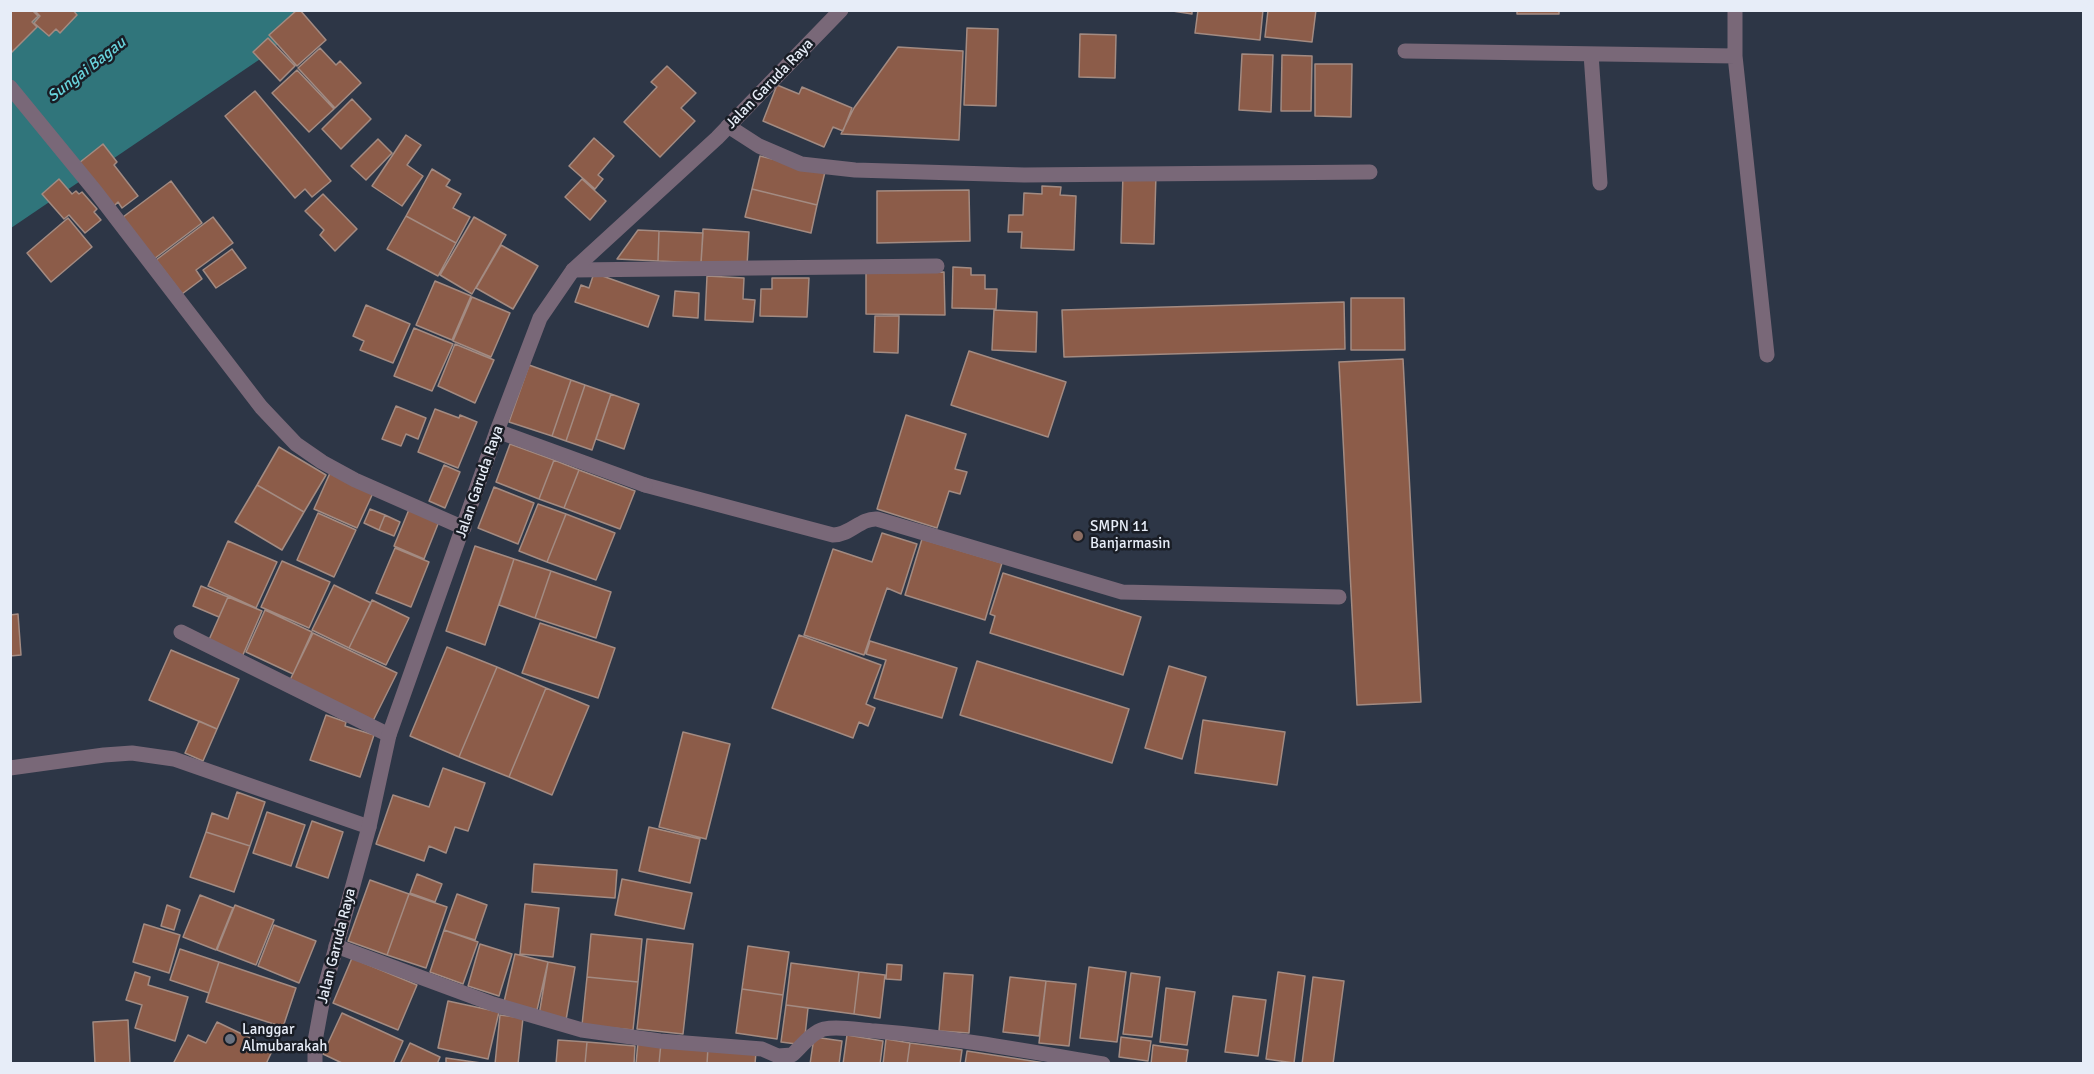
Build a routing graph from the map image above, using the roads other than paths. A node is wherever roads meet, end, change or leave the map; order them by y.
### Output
1 (841, 10) edge
2 (1735, 10) edge
3 (1404, 51) dead end
4 (1591, 54) junction
5 (1735, 56) junction
6 (10, 87) edge
7 (728, 126) junction
8 (1370, 172) dead end
9 (1599, 183) dead end
10 (937, 266) dead end
11 (573, 270) junction
12 (1767, 355) dead end
13 (497, 431) junction
14 (464, 528) junction
15 (1339, 597) dead end
16 (181, 632) dead end
17 (389, 735) junction
18 (10, 768) edge
19 (369, 827) junction
20 (336, 946) junction
21 (1079, 1062) edge
22 (315, 1064) edge
23 (1102, 1064) edge

1 - 7 street, Jalan Garuda Raya
2 - 5 street
3 - 4 street
4 - 5 street
4 - 9 street
5 - 12 street
6 - 14 street
7 - 8 street
7 - 11 street, Jalan Garuda Raya
10 - 11 street
11 - 13 street, Jalan Garuda Raya
13 - 14 street, Jalan Garuda Raya
13 - 15 street
14 - 17 street, Jalan Garuda Raya
16 - 17 street
17 - 19 street, Jalan Garuda Raya
18 - 19 street
19 - 20 street, Jalan Garuda Raya
20 - 21 street
20 - 22 street, Jalan Garuda Raya
21 - 23 street

